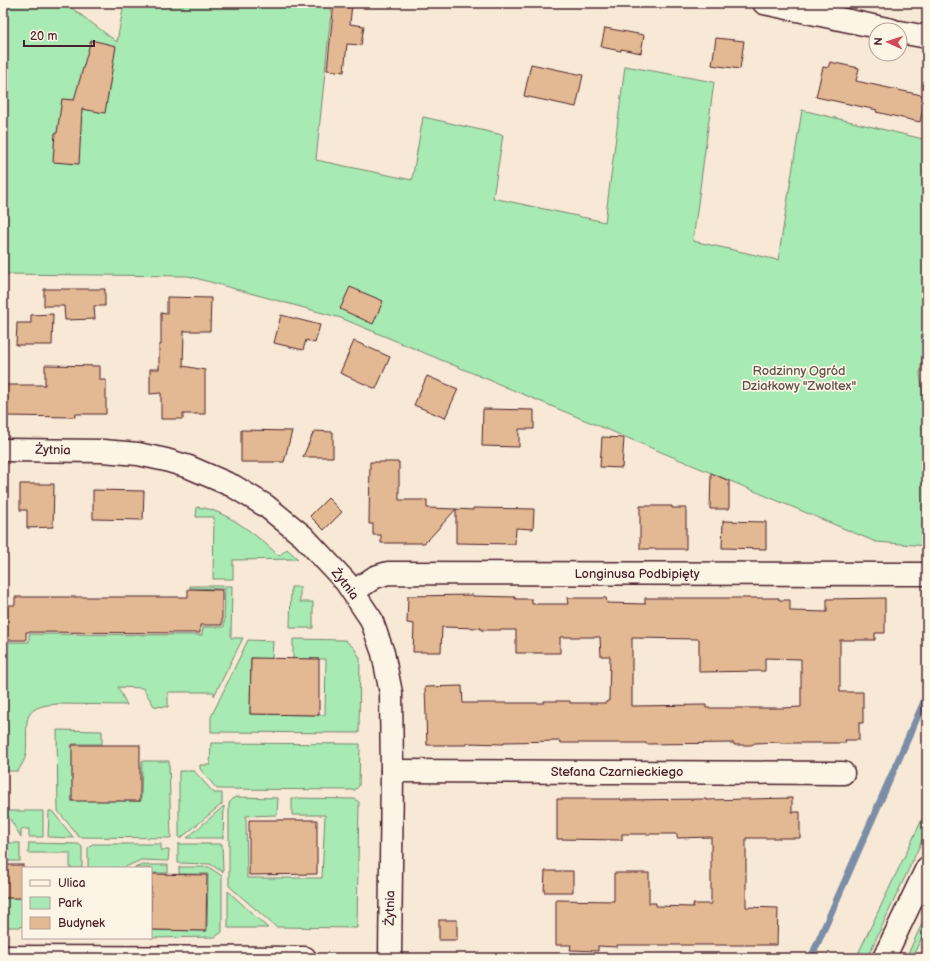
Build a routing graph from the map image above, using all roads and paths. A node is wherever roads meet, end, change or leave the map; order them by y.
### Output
1 (764, 3) edge
2 (868, 25) edge
3 (908, 33) edge
4 (927, 37) edge
5 (3, 450) edge
6 (927, 574) edge
7 (353, 592) junction
8 (392, 771) junction
9 (843, 773) dead end
10 (927, 868) edge
11 (3, 957) edge
12 (305, 958) edge
13 (390, 958) edge
14 (884, 958) edge

1 - 2 street
3 - 4 street
5 - 7 street, Żytnia
6 - 7 street, Longinusa Podbipięty
7 - 8 street, Żytnia
8 - 9 street, Stefana Czarnieckiego
8 - 13 street, Żytnia
10 - 14 street
11 - 12 street

